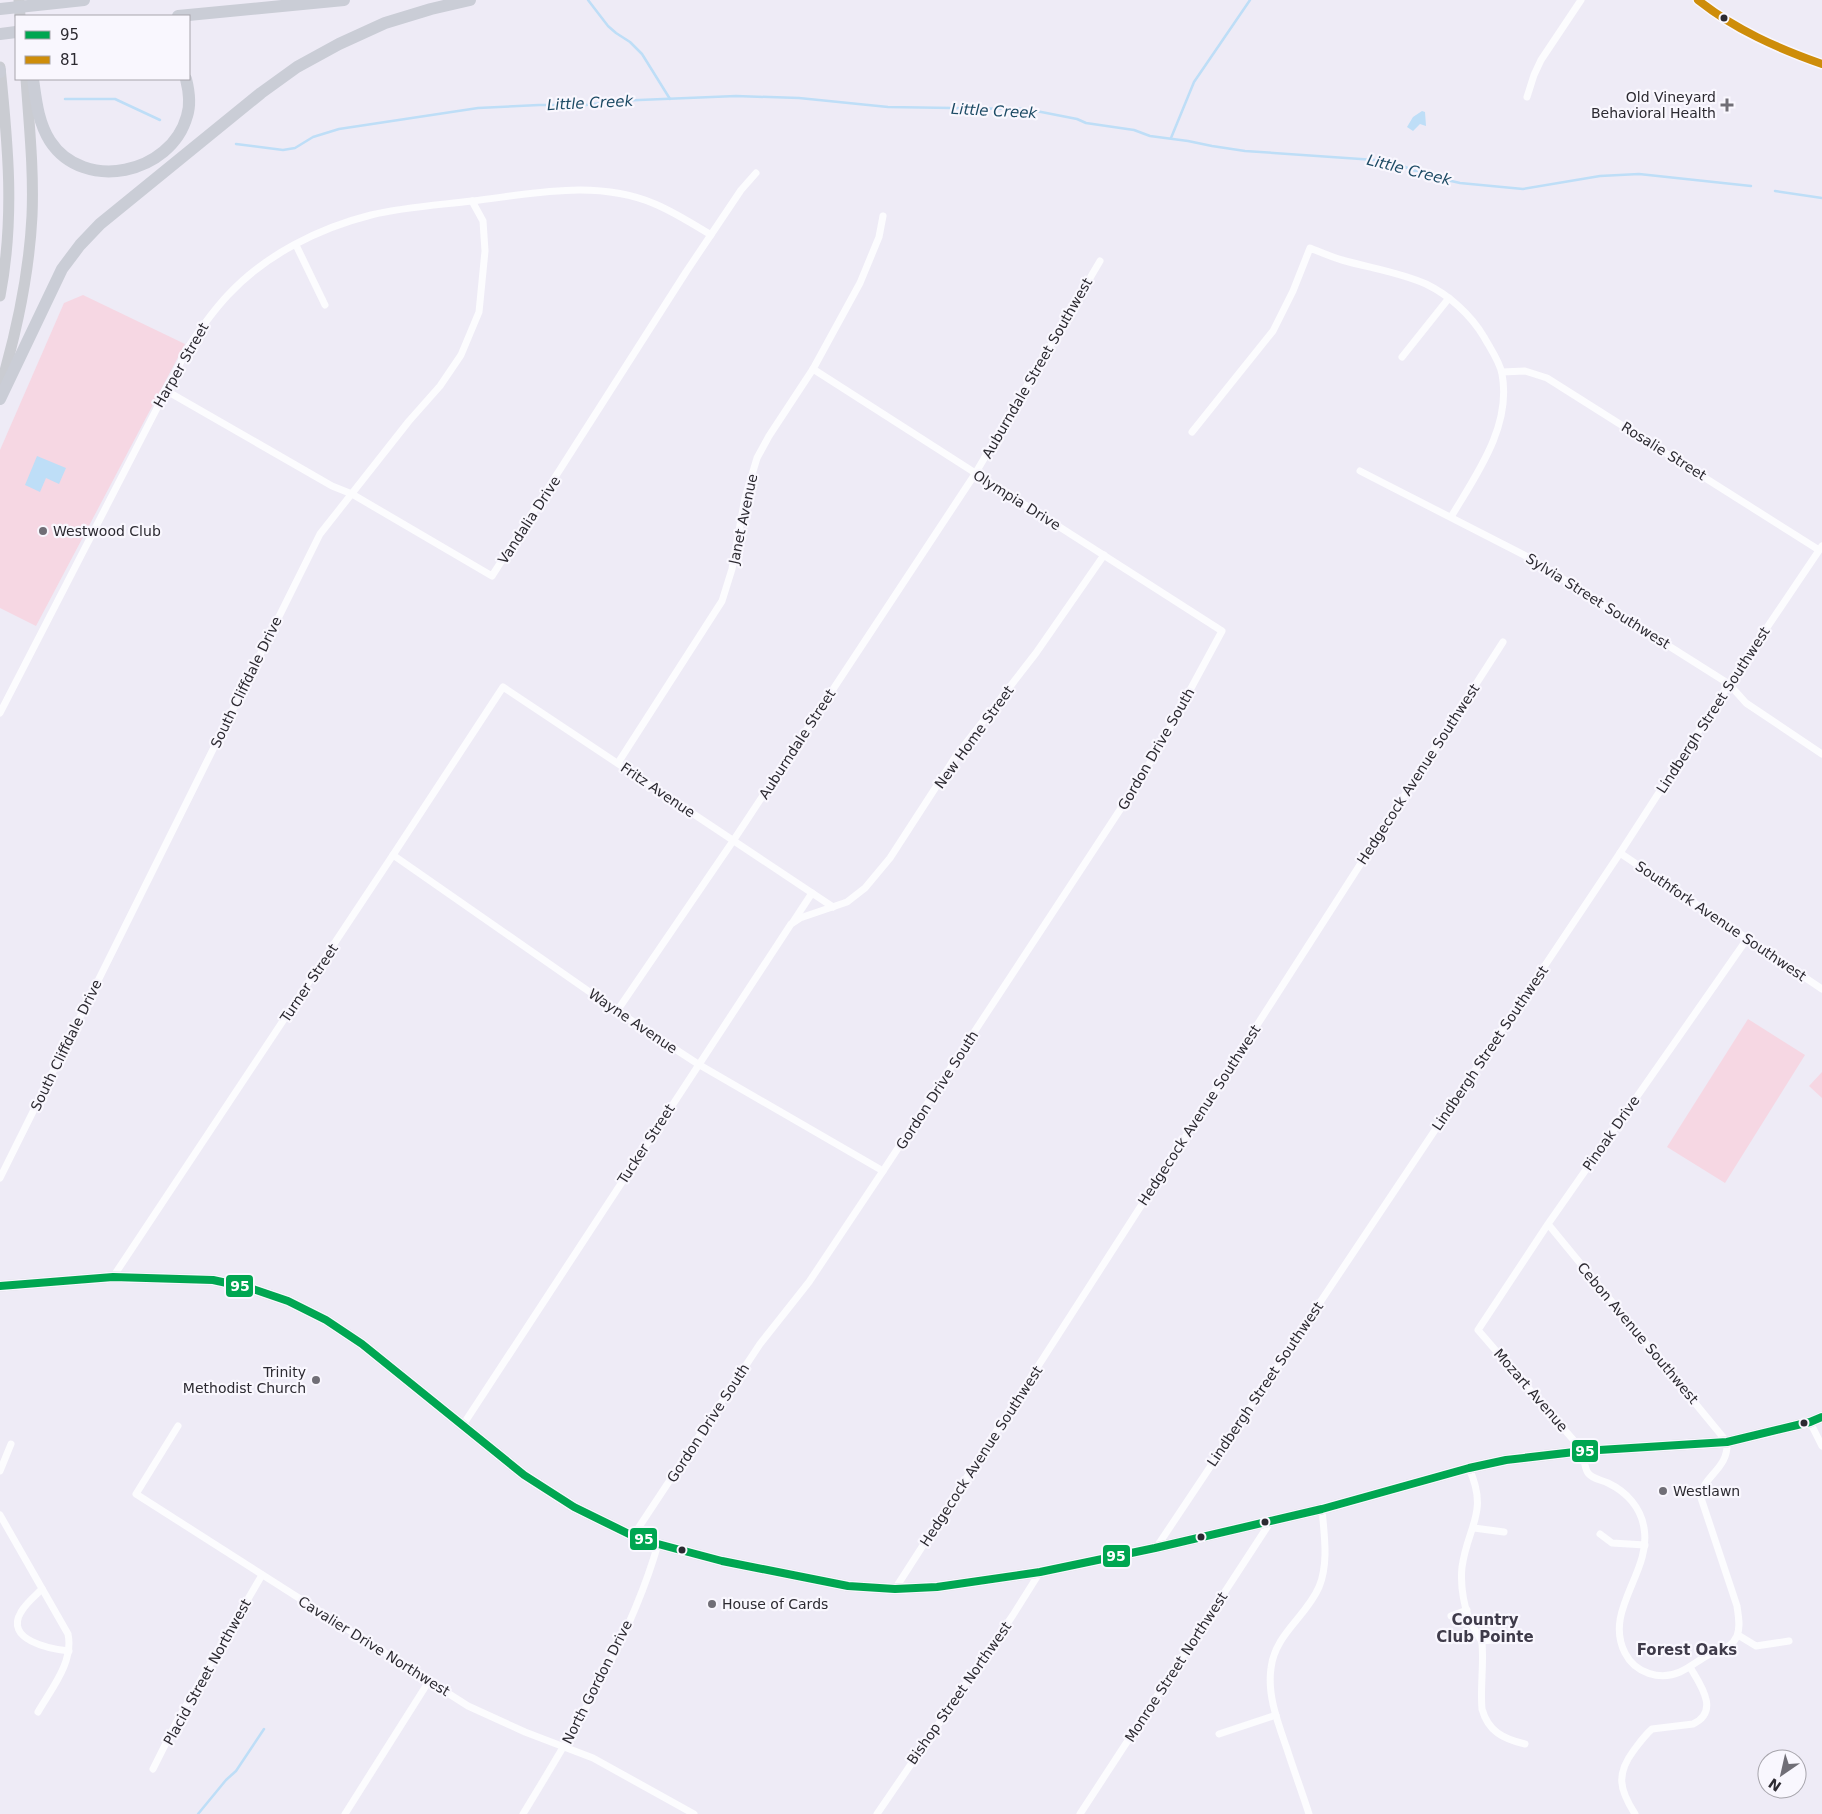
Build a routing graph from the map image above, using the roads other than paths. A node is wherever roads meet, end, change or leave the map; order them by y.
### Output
1 (19, 0) edge
2 (84, 0) edge
3 (344, 0) edge
4 (470, 0) edge
5 (1581, 0) edge
6 (1698, 0) edge
7 (0, 9) edge
8 (20, 15) edge
9 (188, 15) edge
10 (15, 32) edge
11 (0, 34) edge
12 (1822, 64) edge
13 (0, 67) edge
14 (0, 72) edge
15 (26, 80) edge
16 (33, 80) edge
17 (186, 80) edge
18 (1527, 97) dead end
19 (756, 173) dead end
20 (472, 201) junction
21 (883, 216) dead end
22 (711, 235) junction
23 (296, 245) junction
24 (1100, 261) dead end
25 (0, 296) edge
26 (1449, 298) junction
27 (325, 305) dead end
28 (1402, 357) dead end
29 (813, 369) junction
30 (1502, 372) junction
31 (0, 388) edge
32 (165, 390) junction
33 (0, 399) edge
34 (1192, 432) dead end
35 (1360, 470) dead end
36 (975, 474) junction
37 (352, 494) junction
38 (1451, 517) junction
39 (1821, 548) edge
40 (1104, 554) junction
41 (1222, 631) joint
42 (1503, 642) dead end
43 (1729, 684) junction
44 (503, 686) joint
45 (0, 713) edge
46 (1822, 754) edge
47 (618, 763) junction
48 (733, 841) junction
49 (1620, 854) junction
50 (393, 855) junction
51 (812, 893) junction
52 (833, 907) junction
53 (791, 924) junction
54 (1748, 939) junction
55 (1822, 989) edge
56 (617, 1011) junction
57 (698, 1064) junction
58 (884, 1171) junction
59 (0, 1178) edge
60 (1548, 1224) junction
61 (113, 1277) junction
62 (0, 1286) edge
63 (1478, 1330) joint
64 (1822, 1417) edge
65 (1810, 1422) junction
66 (463, 1425) junction
67 (178, 1426) dead end
68 (1727, 1442) junction
69 (11, 1444) dead end
70 (1822, 1446) edge
71 (1583, 1451) junction
72 (1470, 1468) junction
73 (0, 1471) edge
74 (1322, 1508) junction
75 (0, 1516) edge
76 (1272, 1521) junction
77 (1474, 1528) junction
78 (1504, 1532) dead end
79 (1600, 1534) dead end
80 (633, 1536) junction
81 (658, 1544) junction
82 (1645, 1545) junction
83 (1156, 1548) junction
84 (1040, 1572) junction
85 (262, 1575) junction
86 (42, 1589) junction
87 (896, 1589) junction
88 (1467, 1610) junction
89 (1451, 1616) dead end
90 (1738, 1635) junction
91 (1521, 1637) dead end
92 (1482, 1641) junction
93 (1789, 1641) dead end
94 (69, 1651) junction
95 (1690, 1666) junction
96 (429, 1681) junction
97 (38, 1712) dead end
98 (1276, 1715) junction
99 (1220, 1734) dead end
100 (1524, 1744) dead end
101 (564, 1747) junction
102 (153, 1769) dead end
103 (345, 1814) edge
104 (523, 1814) edge
105 (694, 1814) edge
106 (877, 1814) edge
107 (1080, 1814) edge
108 (1309, 1814) edge
109 (1635, 1814) edge

1 - 8 main road
2 - 7 highway
3 - 9 highway
4 - 33 highway
5 - 18 street
6 - 12 street
10 - 11 highway
13 - 14 main road
14 - 25 main road
15 - 31 main road
16 - 17 highway
19 - 22 street, Vandalia Drive
20 - 22 street, Harper Street
20 - 23 street, Harper Street
20 - 37 street, South Cliffdale Drive
21 - 29 street, Janet Avenue
22 - 37 street, Vandalia Drive
23 - 27 street
23 - 32 street, Harper Street
24 - 36 street, Auburndale Street Southwest
26 - 28 street
26 - 30 street
26 - 34 street
29 - 36 street, Olympia Drive
29 - 47 street, Janet Avenue
30 - 38 street
30 - 39 street, Rosalie Street
32 - 37 street, Vandalia Drive
32 - 45 street, Harper Street
35 - 38 street, Sylvia Street Southwest
36 - 40 street, Olympia Drive
36 - 48 street, Auburndale Street
37 - 59 street, South Cliffdale Drive
38 - 43 street, Sylvia Street Southwest
39 - 43 street, Lindbergh Street Southwest
40 - 41 street, Olympia Drive
40 - 52 street, New Home Street
41 - 58 street, Gordon Drive South
42 - 87 street, Hedgecock Avenue Southwest
43 - 46 street, Sylvia Street Southwest
43 - 49 street, Lindbergh Street Southwest
44 - 47 street, Fritz Avenue
44 - 50 street, Turner Street
47 - 48 street, Fritz Avenue
48 - 51 street, Fritz Avenue
48 - 56 street, Auburndale Street
49 - 54 street, Southfork Avenue Southwest
49 - 83 street, Lindbergh Street Southwest
50 - 56 street, Wayne Avenue
50 - 61 street, Turner Street
51 - 52 street
51 - 53 street, Tucker Street
52 - 53 street
53 - 57 street, Tucker Street
54 - 55 street, Southfork Avenue Southwest
54 - 60 street, Pinoak Drive
56 - 57 street, Wayne Avenue
57 - 58 street, Wayne Avenue
57 - 66 street, Tucker Street
58 - 80 street, Gordon Drive South
60 - 63 street, Pinoak Drive
60 - 68 street, Cebon Avenue Southwest
61 - 62 main road
61 - 66 main road
63 - 71 street, Mozart Avenue
64 - 65 main road
65 - 68 main road
65 - 70 street
66 - 80 main road
67 - 85 street, Cavalier Drive Northwest
68 - 71 main road
68 - 90 street
69 - 73 street
71 - 72 main road
71 - 82 street
72 - 74 main road
72 - 77 street
74 - 76 main road
74 - 98 street
75 - 86 street
76 - 83 main road
76 - 107 street, Monroe Street Northwest
77 - 78 street
77 - 88 street
79 - 82 street
80 - 81 main road
81 - 87 main road
81 - 101 street, North Gordon Drive
82 - 95 street
83 - 84 main road
84 - 87 main road
84 - 106 street, Bishop Street Northwest
85 - 96 street, Cavalier Drive Northwest
85 - 102 street, Placid Street Northwest
86 - 94 street
86 - 94 street
88 - 89 street
88 - 92 street
90 - 93 street
90 - 95 street
91 - 92 street
92 - 100 street
94 - 97 street
95 - 109 street
96 - 101 street, Cavalier Drive Northwest
96 - 103 street
98 - 99 street
98 - 108 street
101 - 104 street, North Gordon Drive
101 - 105 street, Cavalier Drive Northwest

